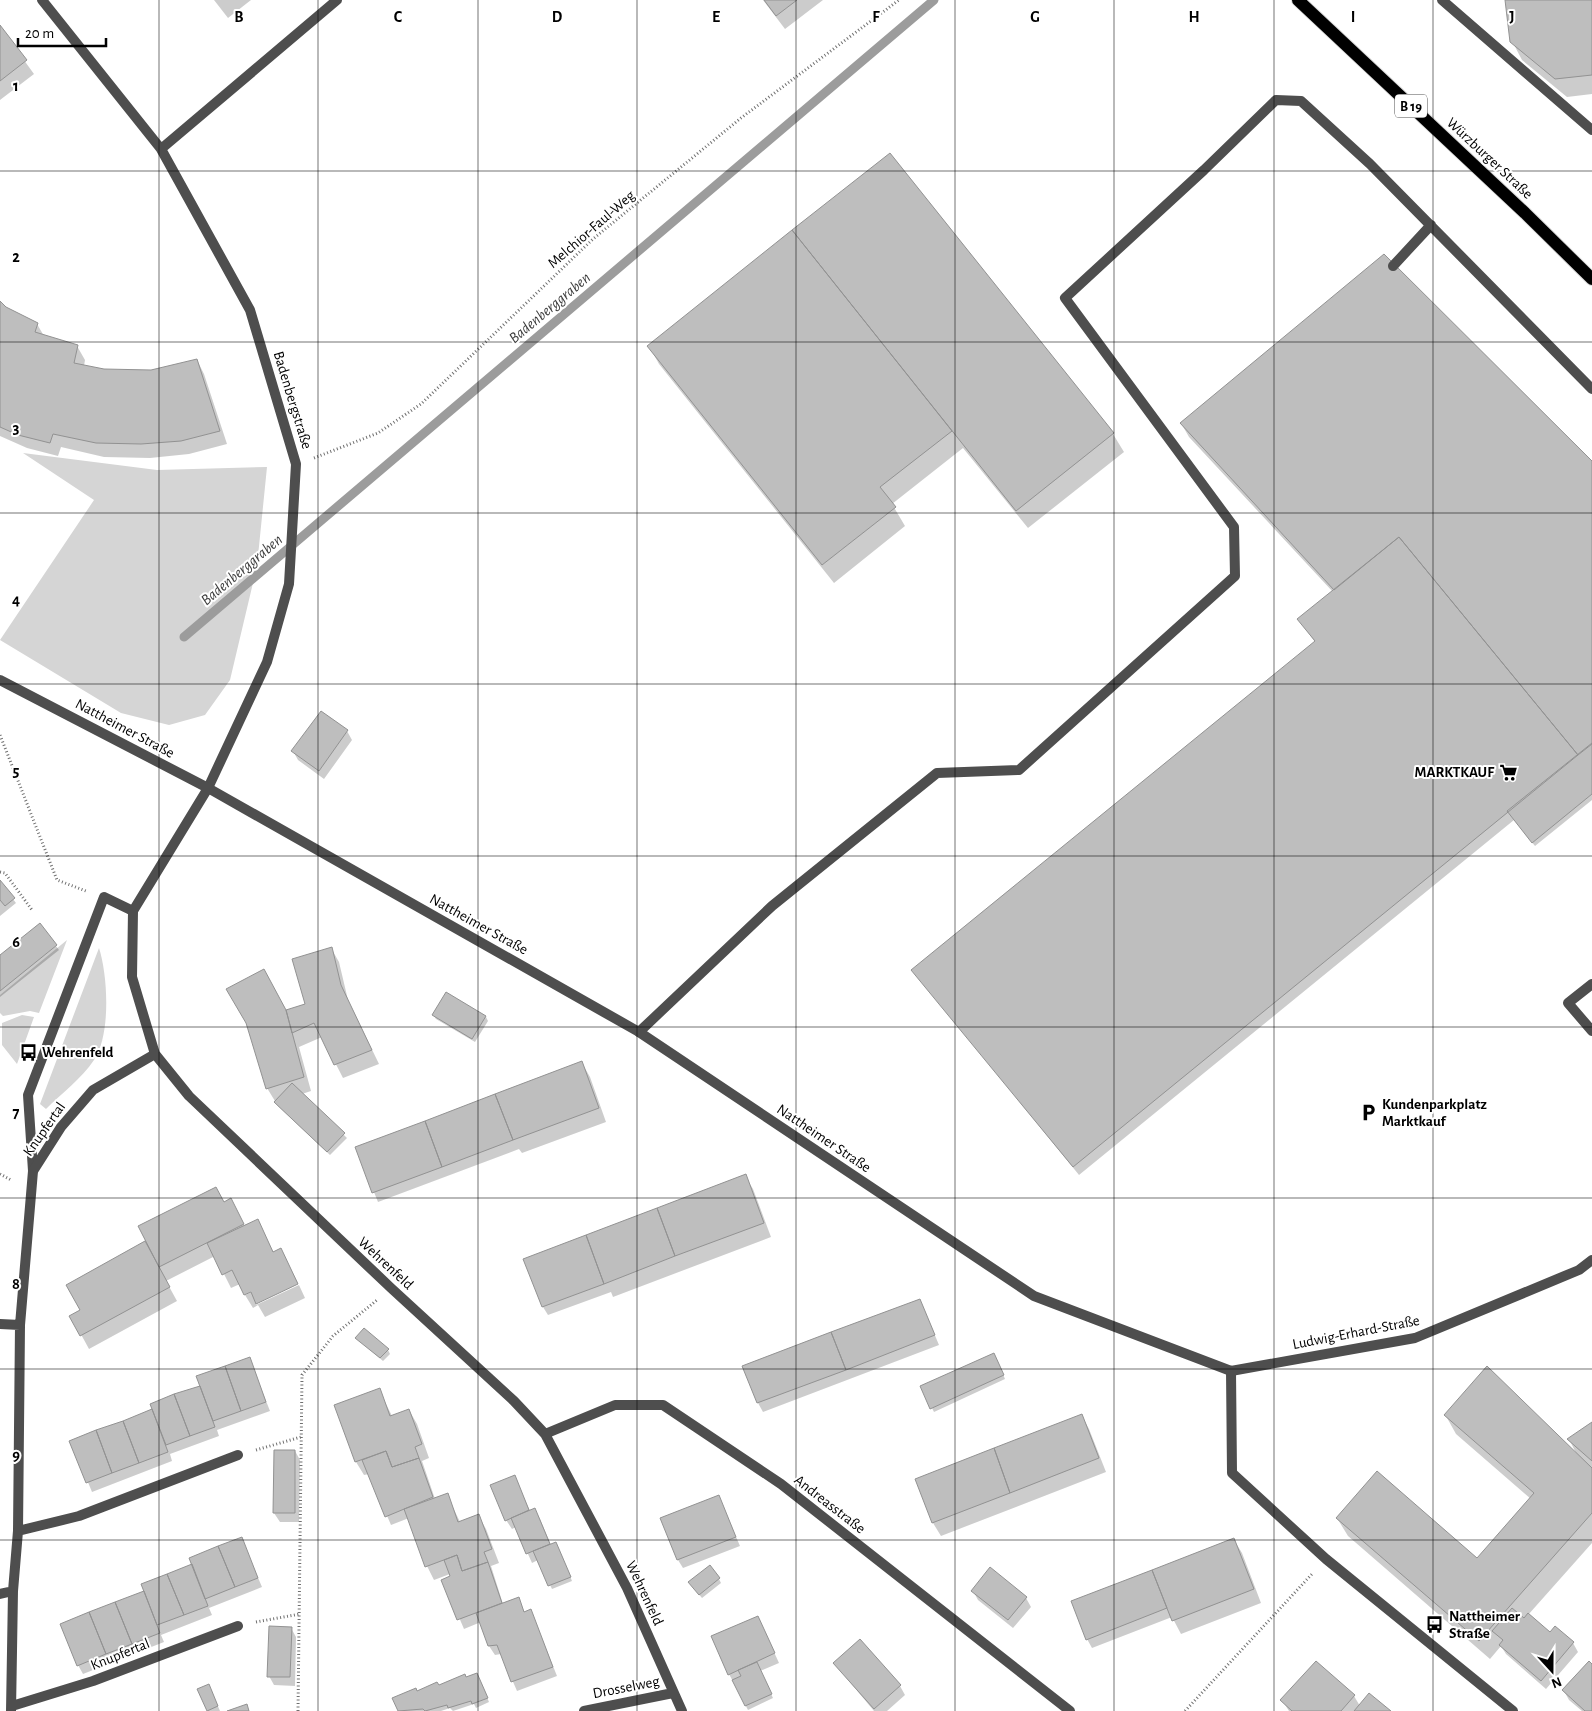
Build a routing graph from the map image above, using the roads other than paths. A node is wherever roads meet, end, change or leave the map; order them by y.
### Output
1 (42, 0) edge
2 (337, 0) edge
3 (1298, 0) edge
4 (1442, 0) edge
5 (1592, 130) edge
6 (161, 148) junction
7 (1430, 226) junction
8 (1394, 266) dead end
9 (1592, 279) edge
10 (1592, 389) edge
11 (0, 680) edge
12 (208, 788) junction
13 (133, 911) junction
14 (1592, 984) edge
15 (1592, 1031) edge
16 (639, 1032) junction
17 (154, 1054) junction
18 (33, 1170) junction
19 (1592, 1260) edge
20 (0, 1324) edge
21 (20, 1325) junction
22 (1231, 1370) junction
23 (545, 1434) junction
24 (238, 1454) road end
25 (18, 1531) junction
26 (13, 1591) junction
27 (0, 1594) edge
28 (238, 1626) road end
29 (674, 1693) junction
30 (12, 1709) edge
31 (584, 1711) edge
32 (682, 1711) edge
33 (1070, 1711) edge
34 (1513, 1711) edge

1 - 6 street, Badenbergstraße
2 - 6 street
3 - 9 main road, Würzburger Straße / B 19
4 - 5 street
6 - 12 street, Badenbergstraße
7 - 8 street
7 - 10 street
7 - 16 street
11 - 12 street, Nattheimer Straße
12 - 13 street
12 - 16 street, Nattheimer Straße
13 - 17 street, Wehrenfeld
13 - 18 street
14 - 15 street
16 - 22 street, Nattheimer Straße
17 - 18 street, Knupfertal
17 - 23 street, Wehrenfeld
18 - 21 street, Knupfertal
19 - 22 street, Ludwig-Erhard-Straße
20 - 21 street
21 - 25 street, Knupfertal
22 - 34 street
23 - 29 street, Wehrenfeld
23 - 33 street, Andreasstraße
24 - 25 street
25 - 26 street, Knupfertal
26 - 27 street
26 - 30 street, Knupfertal
28 - 30 street, Knupfertal
29 - 31 street, Drosselweg
29 - 32 street, Wehrenfeld

